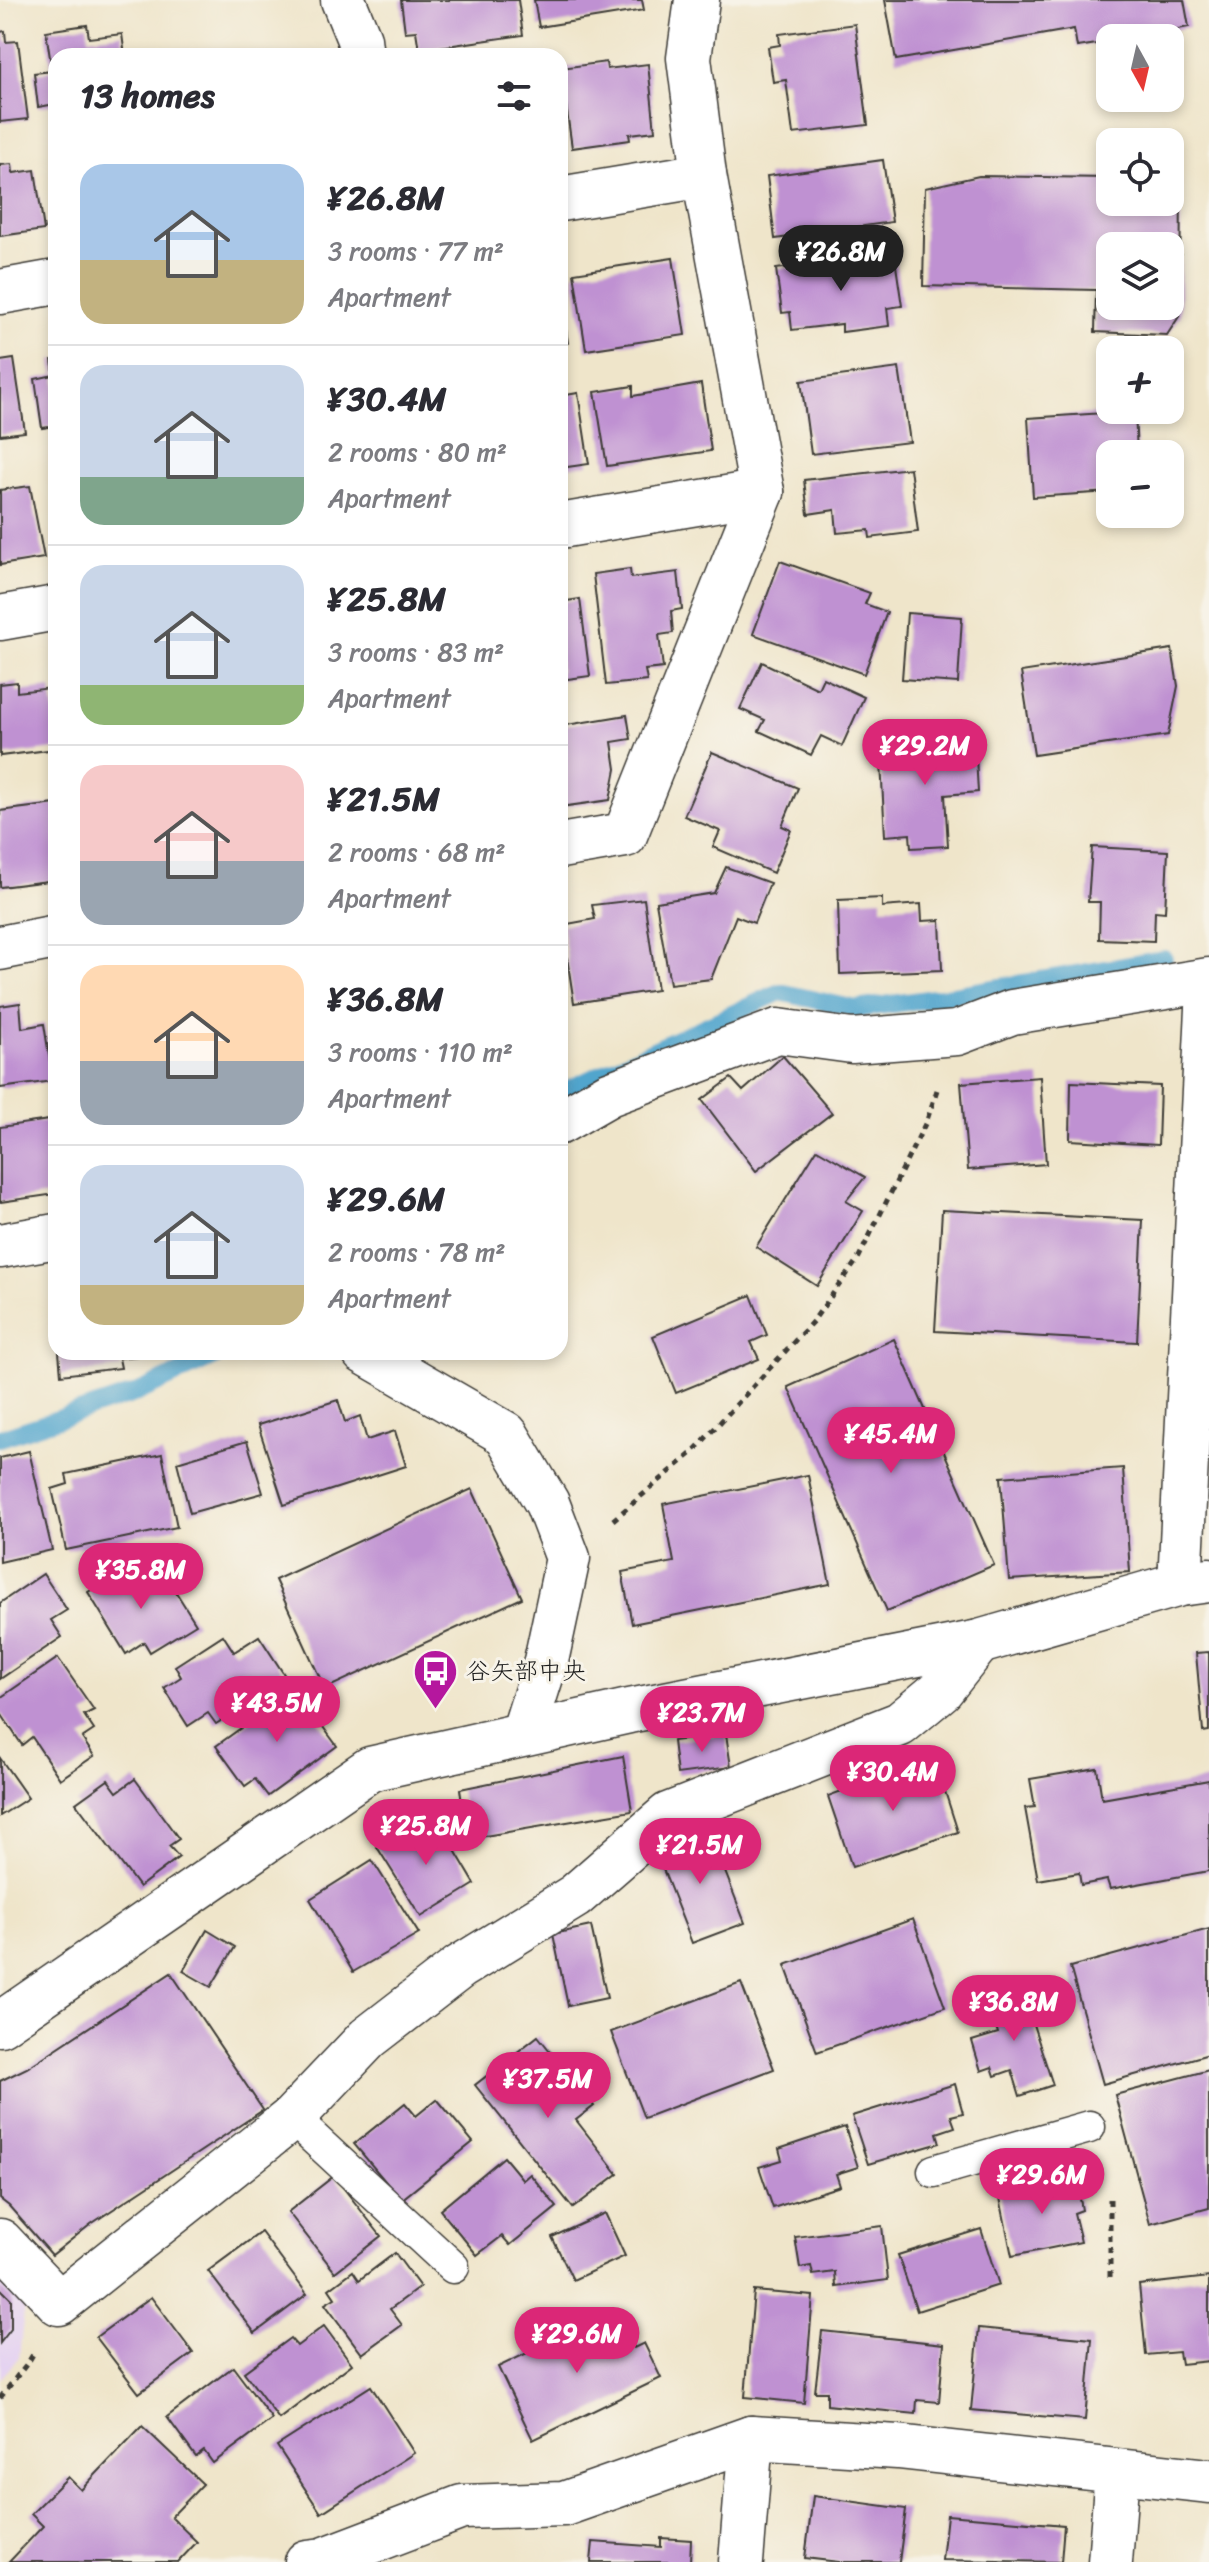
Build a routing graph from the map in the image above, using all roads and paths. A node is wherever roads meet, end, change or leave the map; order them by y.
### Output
1 (343, 0) edge
2 (697, 0) edge
3 (360, 48) edge
4 (704, 175) junction
5 (568, 198) edge
6 (48, 283) edge
7 (0, 292) edge
8 (762, 492) junction
9 (568, 525) edge
10 (48, 609) edge
11 (0, 618) edge
12 (568, 845) edge
13 (48, 939) edge
14 (0, 948) edge
15 (1209, 980) edge
16 (1209, 988) edge
17 (957, 1033) junction
18 (568, 1117) edge
19 (48, 1237) edge
20 (0, 1246) edge
21 (378, 1360) edge
22 (568, 1558) junction
23 (1195, 1582) edge
24 (979, 1642) junction
25 (523, 1734) junction
26 (0, 2024) edge
27 (292, 2118) junction
28 (1089, 2127) dead end
29 (934, 2171) dead end
30 (1110, 2199) dead end
31 (0, 2241) edge
32 (453, 2267) dead end
33 (1110, 2282) dead end
34 (751, 2438) junction
35 (1117, 2472) junction
36 (1209, 2481) edge
37 (307, 2562) edge
38 (741, 2562) edge
39 (1110, 2562) edge

1 - 3 street
2 - 4 street
4 - 5 street
4 - 8 street
6 - 7 street
8 - 9 street
8 - 12 street
10 - 11 street
13 - 14 street
15 - 17 street
16 - 23 street
17 - 18 street
17 - 22 path
19 - 20 street
21 - 22 street
22 - 25 street
23 - 24 street
24 - 25 street
24 - 27 street
25 - 26 street
27 - 31 street
27 - 32 lane
28 - 29 lane
30 - 33 path
34 - 35 street
34 - 37 street
34 - 38 street
35 - 36 street
35 - 39 street

